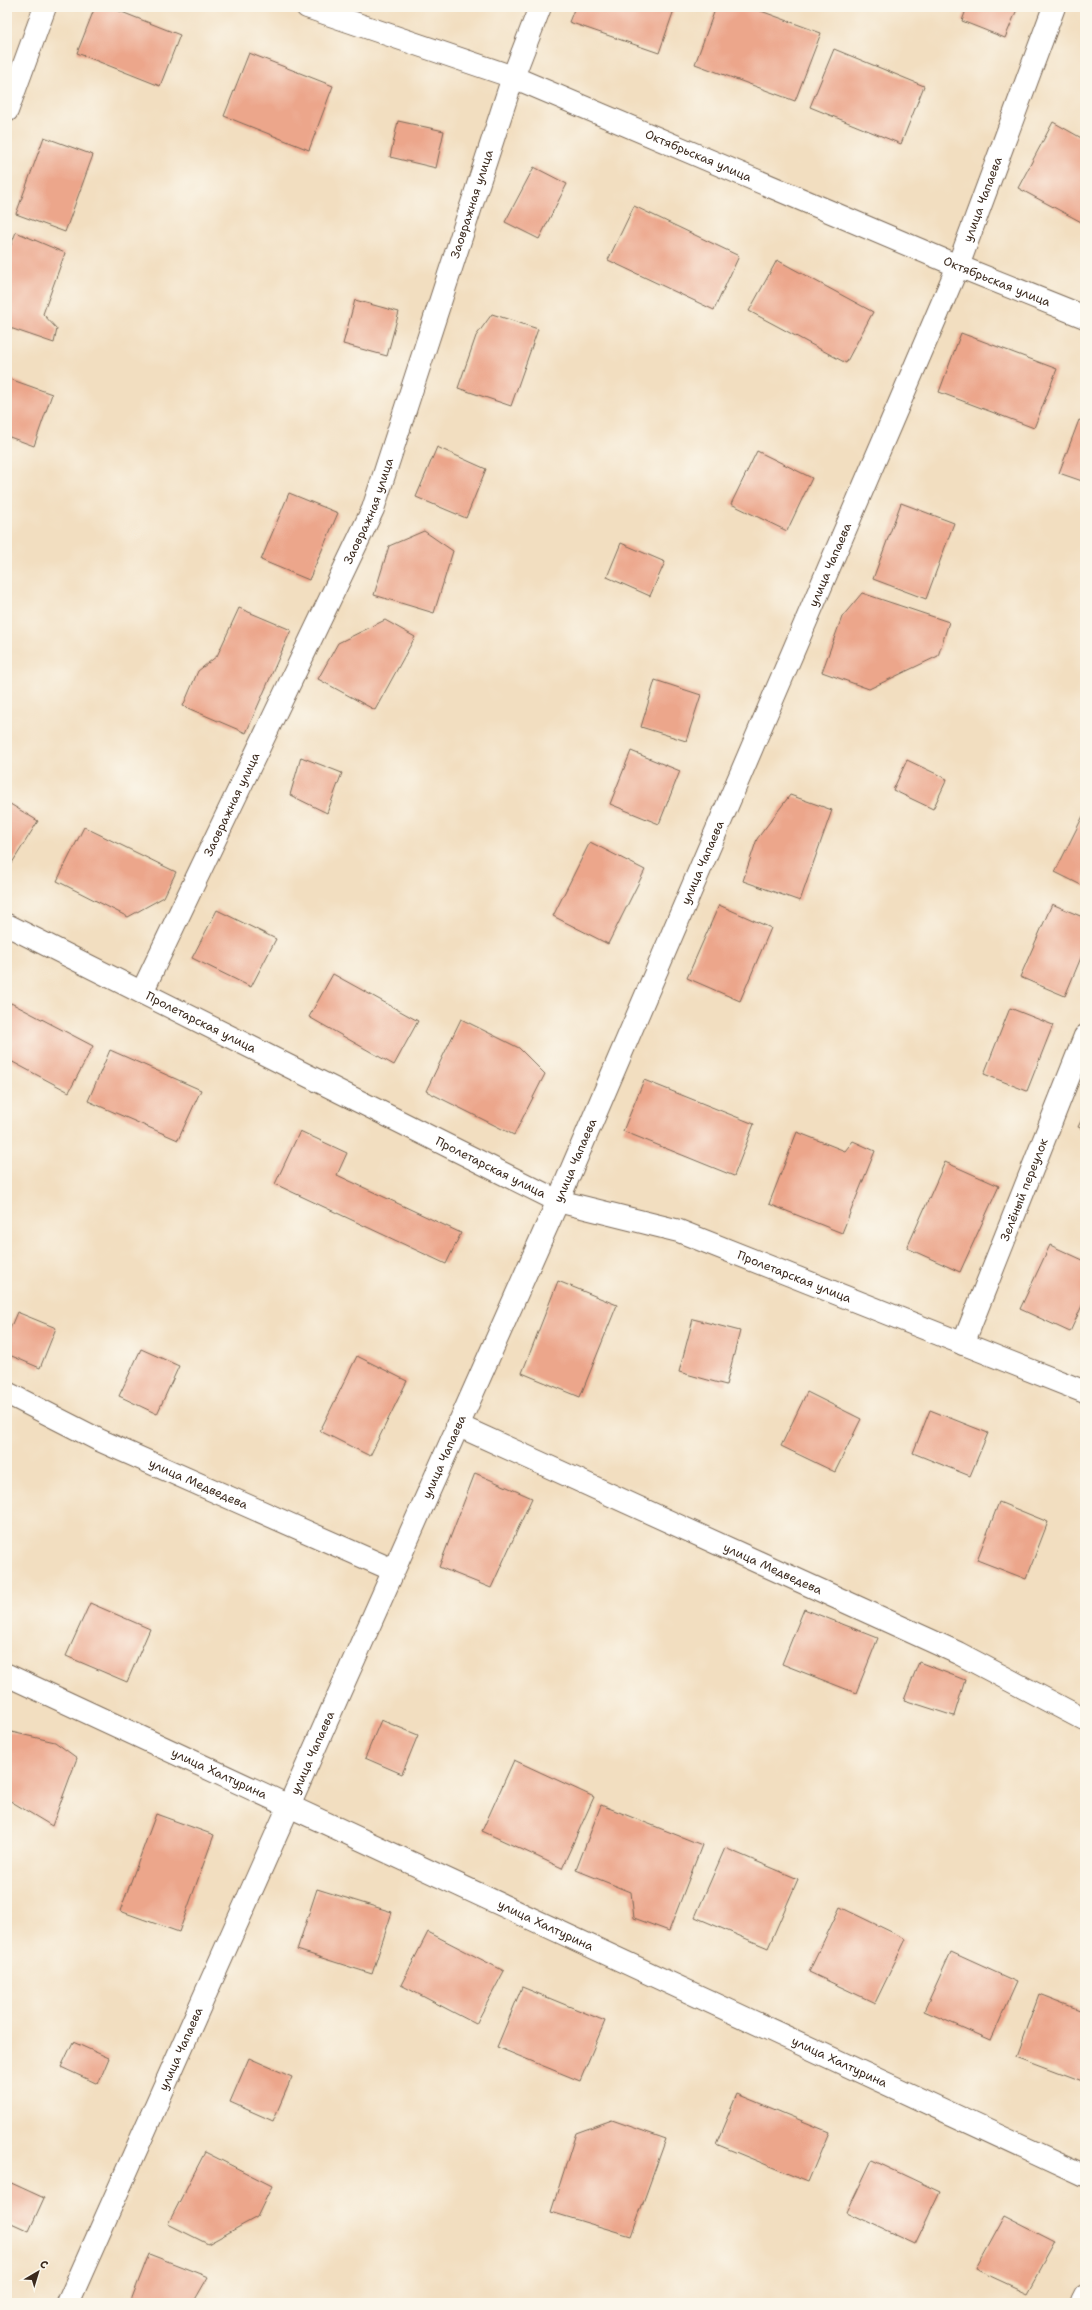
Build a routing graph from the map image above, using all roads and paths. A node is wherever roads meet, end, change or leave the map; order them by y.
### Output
1 (45, 7) edge
2 (307, 7) edge
3 (540, 7) edge
4 (1054, 7) edge
5 (513, 77) junction
6 (7, 111) edge
7 (958, 266) junction
8 (1085, 317) edge
9 (7, 925) edge
10 (142, 992) junction
11 (1085, 1036) edge
12 (558, 1201) junction
13 (963, 1344) junction
14 (7, 1392) edge
15 (1085, 1392) edge
16 (457, 1426) junction
17 (393, 1570) junction
18 (7, 1675) edge
19 (1085, 1720) edge
20 (288, 1804) junction
21 (1085, 2176) edge
22 (1085, 2297) edge
23 (68, 2303) edge
24 (1082, 2303) edge

1 - 6 street
2 - 5 street, Октябрьская улица
3 - 5 street, Заовражная улица
4 - 7 street, улица Чапаева
5 - 7 street, Октябрьская улица
5 - 10 street, Заовражная улица
7 - 8 street, Октябрьская улица
7 - 12 street, улица Чапаева
9 - 10 street, Пролетарская улица
10 - 12 street, Пролетарская улица
11 - 13 street, Зелёный переулок
12 - 13 street, Пролетарская улица
12 - 16 street, улица Чапаева
13 - 15 street, Пролетарская улица
14 - 17 street, улица Медведева
16 - 17 street, улица Чапаева
16 - 19 street, улица Медведева
17 - 20 street, улица Чапаева
18 - 20 street, улица Халтурина
20 - 21 street, улица Халтурина
20 - 23 street, улица Чапаева
22 - 24 street

